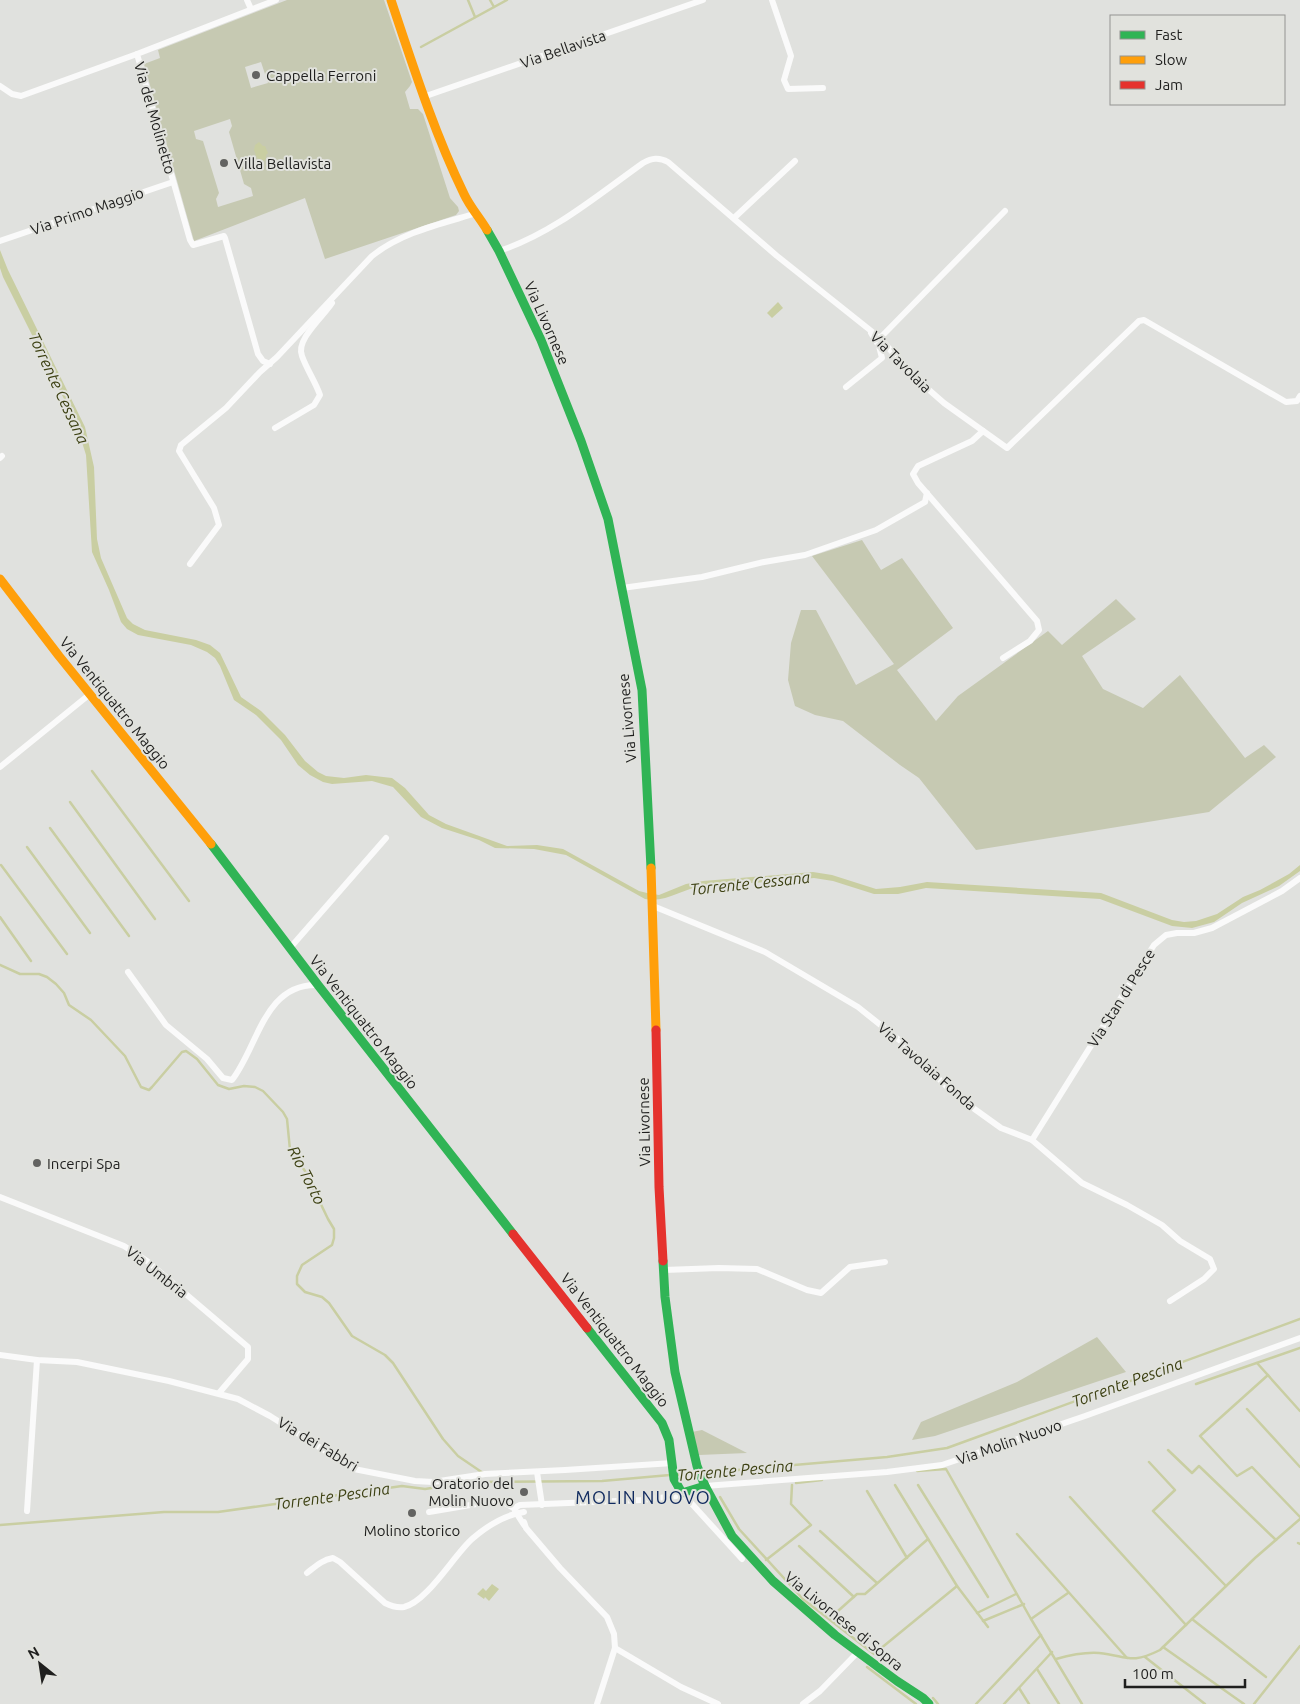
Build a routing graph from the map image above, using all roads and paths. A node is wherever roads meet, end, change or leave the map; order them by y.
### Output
1 (247, 0) edge
2 (276, 0) edge
3 (391, 0) edge
4 (703, 0) edge
5 (772, 0) edge
6 (251, 9) junction
7 (137, 54) junction
8 (0, 86) edge
9 (823, 88) dead end
10 (423, 97) junction
11 (795, 161) dead end
12 (173, 182) junction
13 (1005, 211) dead end
14 (477, 213) junction
15 (734, 218) junction
16 (0, 241) edge
17 (499, 251) junction
18 (334, 296) junction
19 (869, 330) junction
20 (880, 338) junction
21 (270, 364) junction
22 (846, 387) dead end
23 (1300, 396) edge
24 (275, 428) dead end
25 (983, 431) junction
26 (927, 493) junction
27 (190, 564) dead end
28 (0, 579) edge
29 (622, 588) junction
30 (1003, 658) dead end
31 (90, 694) junction
32 (0, 767) edge
33 (386, 838) dead end
34 (1300, 878) edge
35 (652, 905) junction
36 (290, 948) junction
37 (128, 972) dead end
38 (318, 985) junction
39 (1032, 1140) junction
40 (0, 1197) edge
41 (885, 1262) dead end
42 (664, 1270) junction
43 (1170, 1301) dead end
44 (1300, 1338) edge
45 (0, 1355) edge
46 (37, 1360) junction
47 (219, 1393) junction
48 (673, 1466) junction
49 (537, 1473) junction
50 (703, 1481) junction
51 (682, 1493) junction
52 (542, 1505) junction
53 (524, 1509) junction
54 (27, 1511) dead end
55 (516, 1511) junction
56 (428, 1512) dead end
57 (525, 1526) junction
58 (742, 1559) dead end
59 (307, 1573) dead end
60 (615, 1648) junction
61 (857, 1652) junction
62 (597, 1704) edge
63 (718, 1704) edge
64 (803, 1704) edge
65 (929, 1704) edge

1 - 6 street
2 - 6 street, Via del Molinetto
3 - 10 main road, Via Livornese
4 - 10 street, Via Bellavista
5 - 9 street
6 - 7 street, Via del Molinetto
7 - 8 street, Via del Molinetto
7 - 12 street, Via del Molinetto
10 - 14 main road, Via Livornese
11 - 15 street
12 - 16 street, Via Primo Maggio
12 - 21 street, Via del Molinetto
13 - 20 street
14 - 17 main road, Via Livornese
14 - 18 street
15 - 17 street, Via Tavolaia
15 - 19 street, Via Tavolaia
17 - 29 main road, Via Livornese
18 - 21 street
18 - 24 street
19 - 20 street, Via Tavolaia
19 - 22 street
20 - 25 street, Via Tavolaia
21 - 27 street
23 - 25 street, Via Tavolaia
25 - 26 street
26 - 29 street
26 - 30 street
28 - 31 main road, Via Ventiquattro Maggio
29 - 35 main road, Via Livornese
31 - 32 street
31 - 36 main road, Via Ventiquattro Maggio
33 - 36 street
34 - 39 street, Via Stan di Pesce
35 - 39 street, Via Tavolaia Fonda
35 - 42 main road, Via Livornese
36 - 38 main road, Via Ventiquattro Maggio
37 - 38 street
38 - 48 main road, Via Ventiquattro Maggio
39 - 43 street, Via Tavolaia Fonda
40 - 47 street, Via Umbria
41 - 42 street
42 - 50 main road, Via Livornese
44 - 50 street, Via Molin Nuovo
45 - 46 street, Via dei Fabbri
46 - 47 street, Via dei Fabbri
46 - 54 street
47 - 49 street, Via dei Fabbri
48 - 49 street, Via dei Fabbri
48 - 51 main road, Via Ventiquattro Maggio
49 - 52 street
50 - 51 main road
50 - 61 main road, Via Livornese di Sopra
51 - 52 street
51 - 58 street
52 - 53 street
53 - 55 street
53 - 57 street
55 - 56 street
55 - 57 street
55 - 59 street
57 - 60 street
60 - 62 street
60 - 63 street
61 - 64 street
61 - 65 main road, Via Livornese di Sopra

